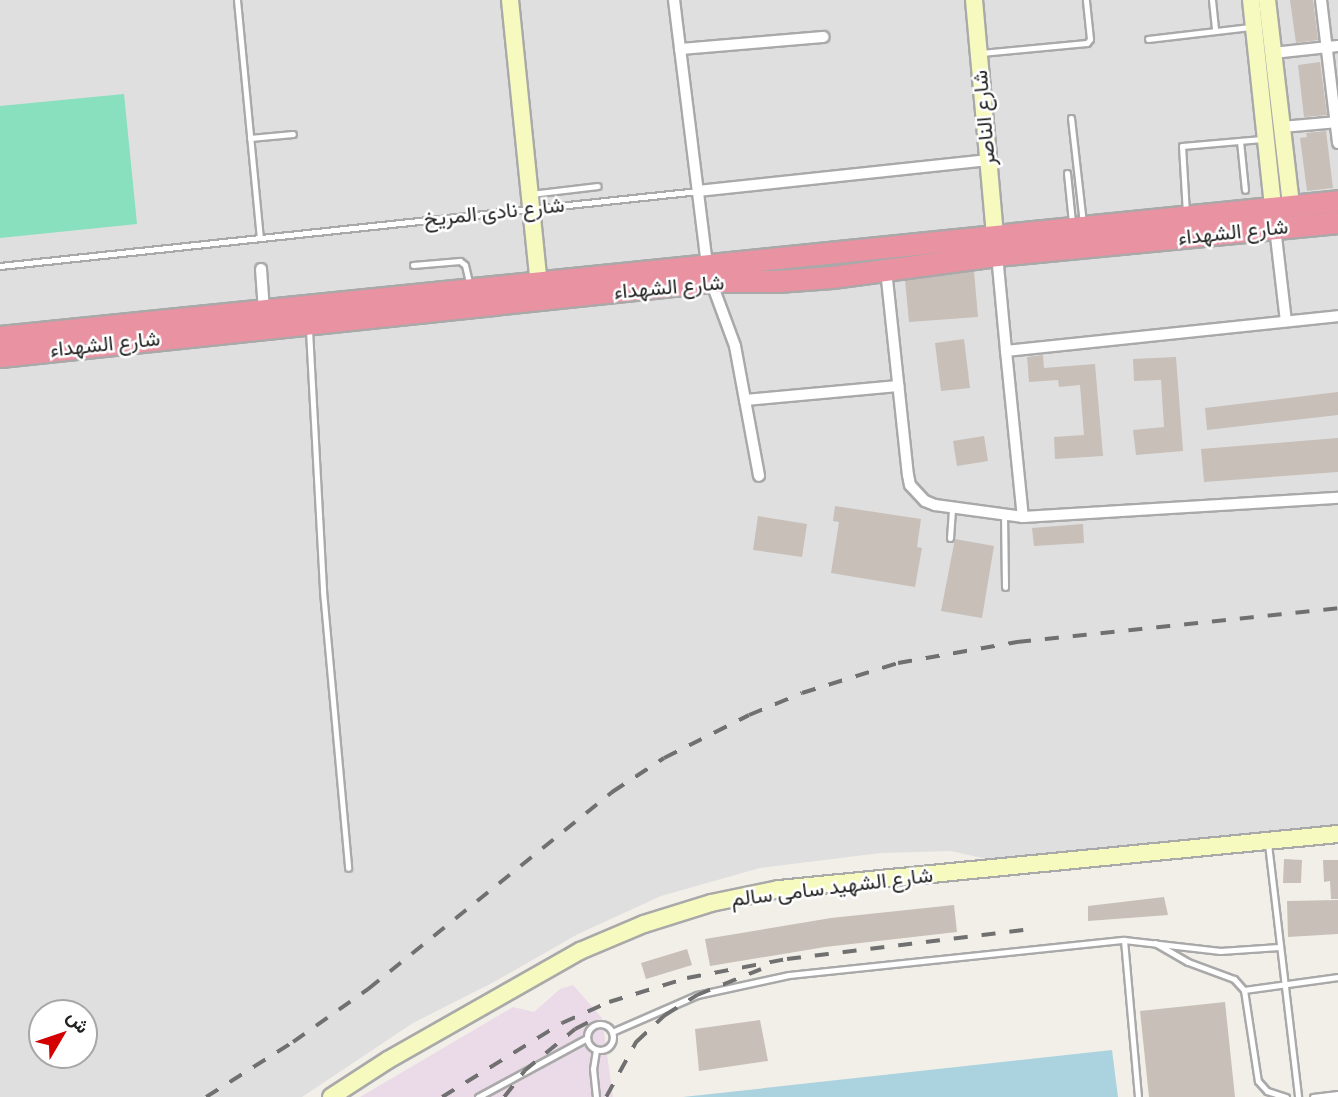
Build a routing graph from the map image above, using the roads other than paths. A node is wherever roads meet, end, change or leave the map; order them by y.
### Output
1 (237, 0) edge
2 (510, 0) edge
3 (674, 0) edge
4 (974, 0) edge
5 (1086, 0) edge
6 (1212, 0) edge
7 (1251, 0) edge
8 (1267, 0) edge
9 (1321, 0) edge
10 (1254, 27) junction
11 (1215, 31) junction
12 (823, 37) dead end
13 (1148, 39) dead end
14 (1333, 47) edge
15 (680, 49) junction
16 (978, 53) junction
17 (1273, 53) junction
18 (1071, 118) dead end
19 (1337, 122) edge
20 (1282, 127) junction
21 (293, 134) dead end
22 (250, 138) junction
23 (1265, 138) junction
24 (1240, 141) junction
25 (1338, 143) edge
26 (988, 160) junction
27 (1067, 173) dead end
28 (597, 186) dead end
29 (1245, 190) dead end
30 (698, 191) junction
31 (530, 201) junction
32 (1338, 201) edge
33 (1280, 214) junction
34 (1186, 217) junction
35 (1338, 222) edge
36 (1157, 230) junction
37 (1089, 232) junction
38 (260, 237) junction
39 (996, 246) junction
40 (829, 251) junction
41 (777, 257) junction
42 (413, 265) dead end
43 (0, 266) edge
44 (261, 269) dead end
45 (886, 270) junction
46 (709, 273) junction
47 (832, 277) junction
48 (777, 281) junction
49 (470, 290) junction
50 (540, 291) junction
51 (264, 310) junction
52 (1338, 316) edge
53 (1286, 321) junction
54 (309, 322) junction
55 (0, 337) edge
56 (1006, 351) junction
57 (0, 356) edge
58 (898, 386) junction
59 (745, 400) junction
60 (759, 476) dead end
61 (1338, 498) edge
62 (952, 508) junction
63 (1004, 514) junction
64 (1023, 517) junction
65 (950, 538) dead end
66 (1005, 587) dead end
67 (1338, 834) edge
68 (1268, 841) junction
69 (348, 868) dead end
70 (1124, 940) junction
71 (1152, 942) junction
72 (1279, 947) junction
73 (1338, 977) edge
74 (1284, 985) junction
75 (1244, 990) junction
76 (612, 1032) junction
77 (587, 1038) junction
78 (596, 1050) junction
79 (492, 1089) junction
80 (1338, 1094) edge
81 (331, 1097) edge
82 (478, 1097) edge
83 (486, 1097) edge
84 (596, 1097) edge
85 (1138, 1097) edge
86 (1280, 1097) edge
87 (1286, 1097) edge
88 (1298, 1097) edge
89 (1313, 1097) edge

1 - 22 lane
2 - 31 main road
3 - 15 street
4 - 16 main road, شارع الناصر
5 - 16 lane
6 - 11 lane
7 - 10 main road
8 - 17 main road
9 - 14 street
10 - 11 lane
10 - 23 main road
11 - 13 lane
12 - 15 street
14 - 17 street
14 - 19 street
15 - 30 street
16 - 26 main road, شارع الناصر
17 - 20 main road
18 - 37 lane
19 - 20 street
19 - 25 street
20 - 33 main road
21 - 22 lane
22 - 38 lane
23 - 24 lane
23 - 33 main road
24 - 29 lane
24 - 34 lane
26 - 30 street, شارع نادى المريخ
26 - 39 main road, شارع الناصر
27 - 37 lane
28 - 31 lane
30 - 31 lane, شارع نادى المريخ
30 - 46 street
31 - 38 lane, شارع نادى المريخ
31 - 50 main road
32 - 33 highway, شارع الشهداء
33 - 34 highway, شارع الشهداء
33 - 35 highway, شارع الشهداء
33 - 36 highway, شارع الشهداء
33 - 53 street
34 - 36 highway, شارع الشهداء
36 - 37 highway, شارع الشهداء
37 - 39 highway, شارع الشهداء
37 - 39 highway, شارع الشهداء
38 - 43 lane, شارع نادى المريخ
39 - 40 highway, شارع الشهداء
39 - 45 highway, شارع الشهداء
39 - 56 street
40 - 41 highway, شارع الشهداء
40 - 47 highway
41 - 46 highway, شارع الشهداء
41 - 48 highway
42 - 49 lane
44 - 51 street
45 - 47 highway, شارع الشهداء
45 - 58 street
46 - 48 highway, شارع الشهداء
46 - 50 highway, شارع الشهداء
46 - 59 street
47 - 48 highway, شارع الشهداء
49 - 50 highway, شارع الشهداء
49 - 51 highway, شارع الشهداء
50 - 54 highway, شارع الشهداء
51 - 55 highway, شارع الشهداء
52 - 53 street
53 - 56 street
54 - 57 highway, شارع الشهداء
54 - 69 lane
56 - 64 street
58 - 59 street
58 - 62 street
59 - 60 street
61 - 64 street
62 - 63 street
62 - 65 lane
63 - 64 street
63 - 66 lane
67 - 68 main road, شارع الشهيد سامى سالم
68 - 72 lane
68 - 81 main road, شارع الشهيد سامى سالم
70 - 71 lane
70 - 76 lane
70 - 85 lane
71 - 72 lane
71 - 75 lane
72 - 74 lane
73 - 74 lane
74 - 75 lane
74 - 88 lane
75 - 86 lane
76 - 77 lane
76 - 78 lane
77 - 78 lane
77 - 79 lane
78 - 84 lane
79 - 82 lane
79 - 83 lane
80 - 89 lane
86 - 87 lane

